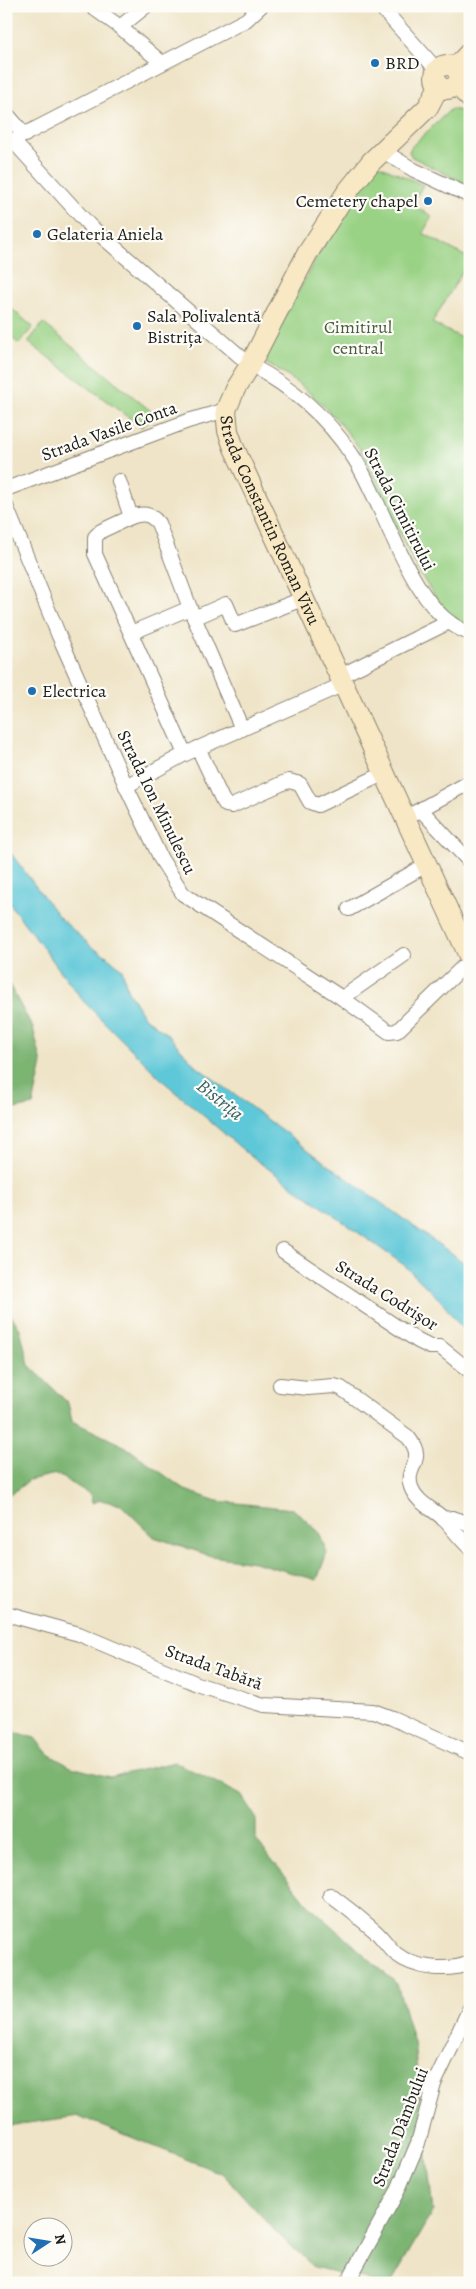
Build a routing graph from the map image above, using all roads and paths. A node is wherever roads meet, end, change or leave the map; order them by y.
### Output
1 (91, 6) edge
2 (146, 6) edge
3 (262, 6) edge
4 (380, 6) edge
5 (120, 27) junction
6 (470, 52) edge
7 (162, 63) junction
8 (452, 81) edge
9 (6, 113) edge
10 (15, 140) edge
11 (383, 151) junction
12 (470, 196) edge
13 (250, 365) junction
14 (226, 410) junction
15 (119, 481) dead end
16 (6, 489) edge
17 (6, 506) edge
18 (131, 517) junction
19 (305, 598) junction
20 (192, 613) junction
21 (449, 622) junction
22 (131, 632) junction
23 (470, 633) edge
24 (342, 680) junction
25 (242, 729) junction
26 (198, 748) junction
27 (185, 754) junction
28 (385, 773) junction
29 (470, 782) edge
30 (126, 786) junction
31 (413, 814) junction
32 (470, 862) edge
33 (426, 865) junction
34 (349, 909) dead end
35 (404, 955) dead end
36 (470, 959) edge
37 (342, 998) junction
38 (282, 1251) dead end
39 (470, 1371) edge
40 (280, 1385) dead end
41 (443, 1518) junction
42 (470, 1522) edge
43 (470, 1548) edge
44 (6, 1614) edge
45 (470, 1753) edge
46 (330, 1895) dead end
47 (470, 1963) edge
48 (470, 2008) edge
49 (347, 2283) edge

1 - 5 street
2 - 5 street
3 - 7 street
4 - 8 street
5 - 7 street
6 - 8 street, Strada Constantin Roman Vivu
7 - 10 street
8 - 11 street, Strada Constantin Roman Vivu
9 - 10 street, Strada Cimitirului
10 - 13 street, Strada Cimitirului
11 - 12 street
11 - 13 street, Strada Constantin Roman Vivu
13 - 14 street, Strada Constantin Roman Vivu
13 - 21 street, Strada Cimitirului
14 - 16 street, Strada Vasile Conta
14 - 19 street, Strada Constantin Roman Vivu
15 - 18 street
17 - 30 street, Strada Ion Minulescu
18 - 20 street
18 - 22 street
19 - 20 street
19 - 24 street, Strada Constantin Roman Vivu
20 - 22 street
20 - 25 street
21 - 23 street, Strada Cimitirului
21 - 24 street
22 - 27 street
24 - 25 street
24 - 28 street, Strada Constantin Roman Vivu
25 - 26 street
26 - 27 street
26 - 28 street
27 - 30 street
28 - 31 street, Strada Constantin Roman Vivu
29 - 31 street
30 - 37 street, Strada Ion Minulescu
31 - 32 street
31 - 33 street, Strada Constantin Roman Vivu
33 - 34 street
33 - 36 street, Strada Constantin Roman Vivu
35 - 37 street
36 - 37 street, Strada Ion Minulescu
38 - 39 street, Strada Codrișor
40 - 41 street
41 - 42 street
41 - 43 street
44 - 45 street, Strada Tabără
46 - 47 street
48 - 49 street, Strada Dâmbului

